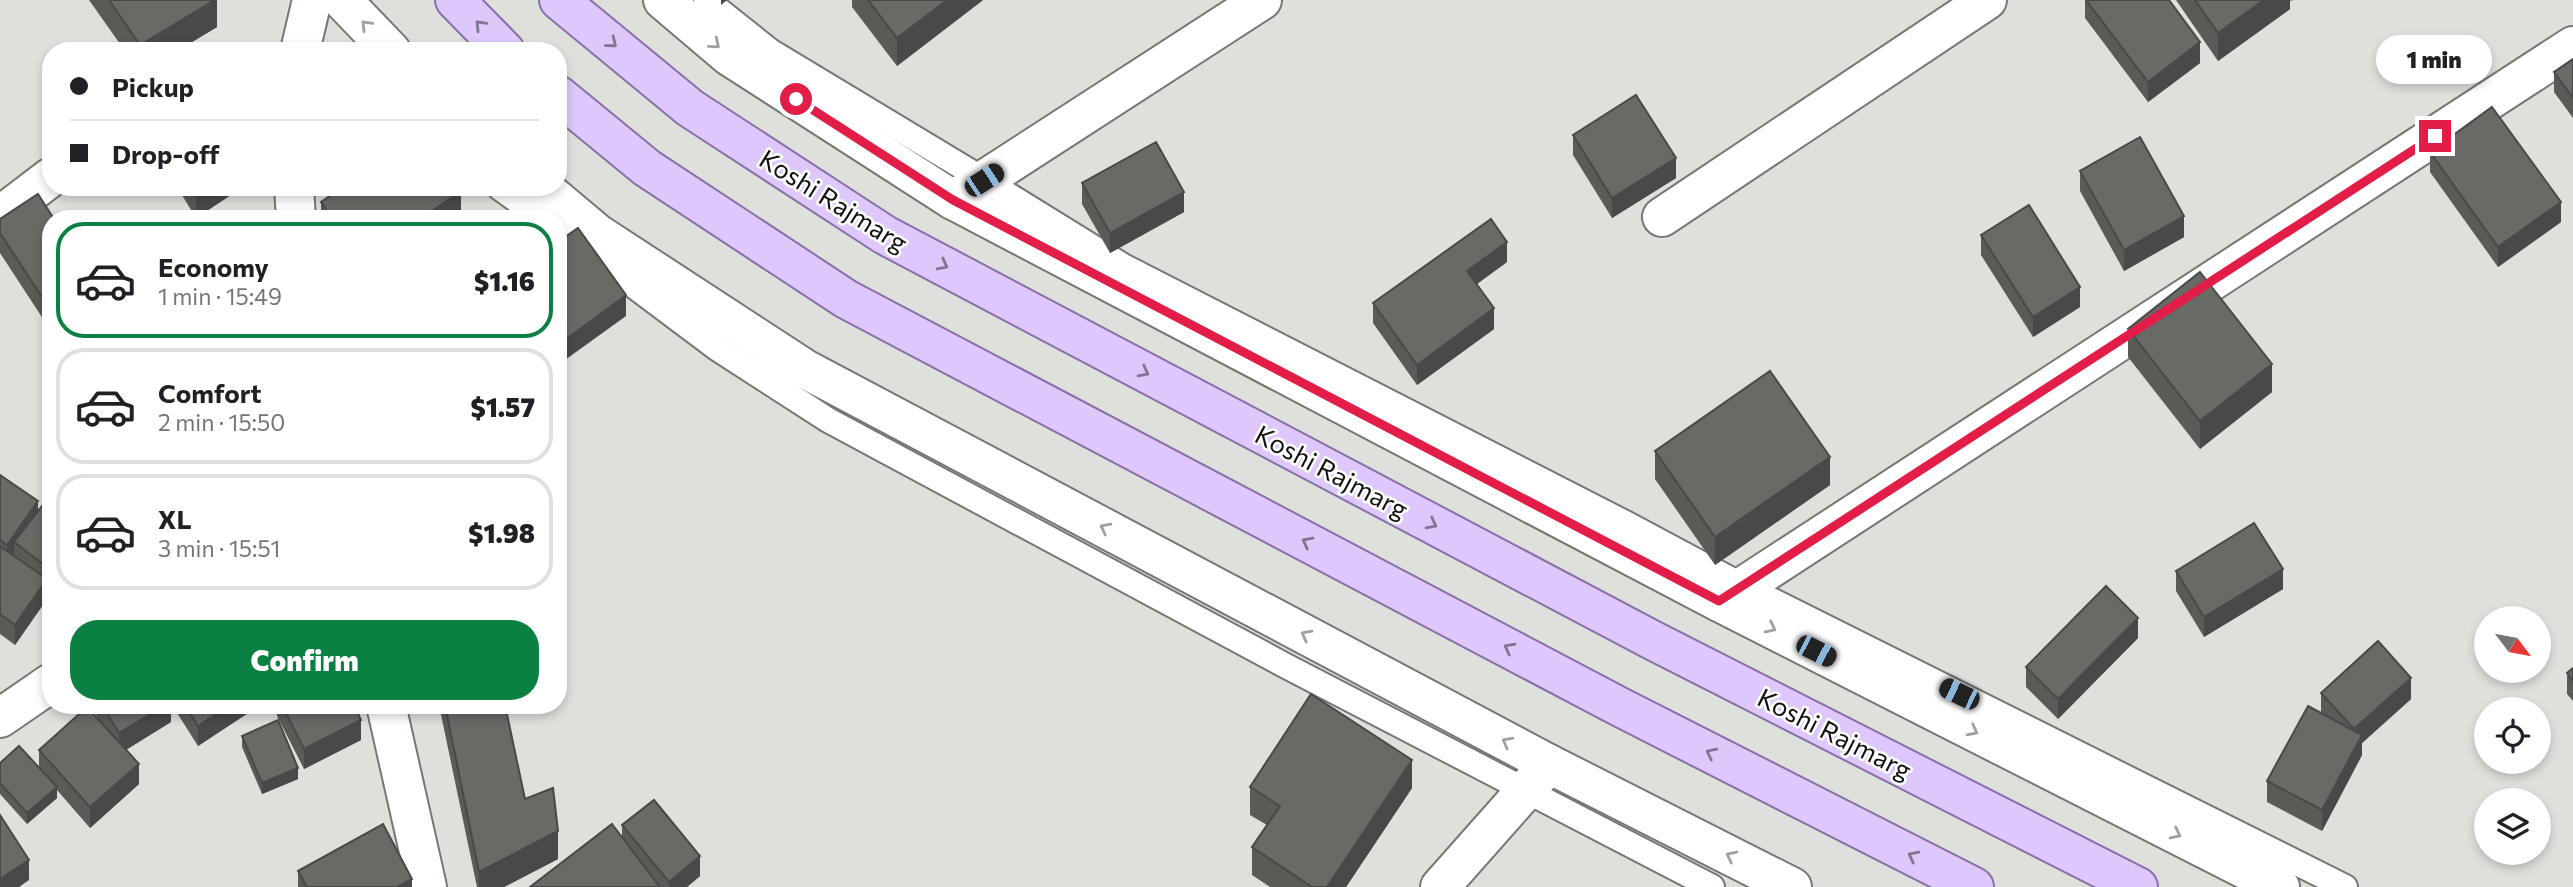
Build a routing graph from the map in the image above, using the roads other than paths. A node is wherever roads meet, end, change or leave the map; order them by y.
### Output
1 (455, 0) edge
2 (559, 0) edge
3 (663, 0) edge
4 (706, 0) edge
5 (1262, 0) edge
6 (1987, 0) edge
7 (316, 2) edge
8 (301, 42) edge
9 (377, 42) edge
10 (496, 42) edge
11 (2573, 46) edge
12 (567, 102) edge
13 (42, 184) edge
14 (969, 190) junction
15 (511, 196) edge
16 (553, 196) edge
17 (531, 210) edge
18 (0, 216) edge
19 (1662, 217) dead end
20 (567, 236) edge
21 (1731, 594) junction
22 (42, 689) edge
23 (388, 714) edge
24 (0, 718) edge
25 (1538, 777) junction
26 (427, 887) edge
27 (1440, 887) edge
28 (1712, 887) edge
29 (1792, 887) edge
30 (1974, 887) edge
31 (2138, 887) edge
32 (2280, 887) edge
33 (2345, 887) edge

10 -> 1 main road
2 -> 31 main road, Koshi Rajmarg
3 -> 14 street
4 - 14 lane
5 - 14 street
6 - 19 street
7 - 8 street
9 -> 7 street
11 - 21 street
30 -> 12 main road
13 - 18 street
14 - 21 street
15 - 17 lane
25 -> 16 street
20 - 25 lane
21 -> 32 street
21 - 33 lane
22 - 24 street
23 - 26 street
25 - 27 street
25 - 28 lane
29 -> 25 street

